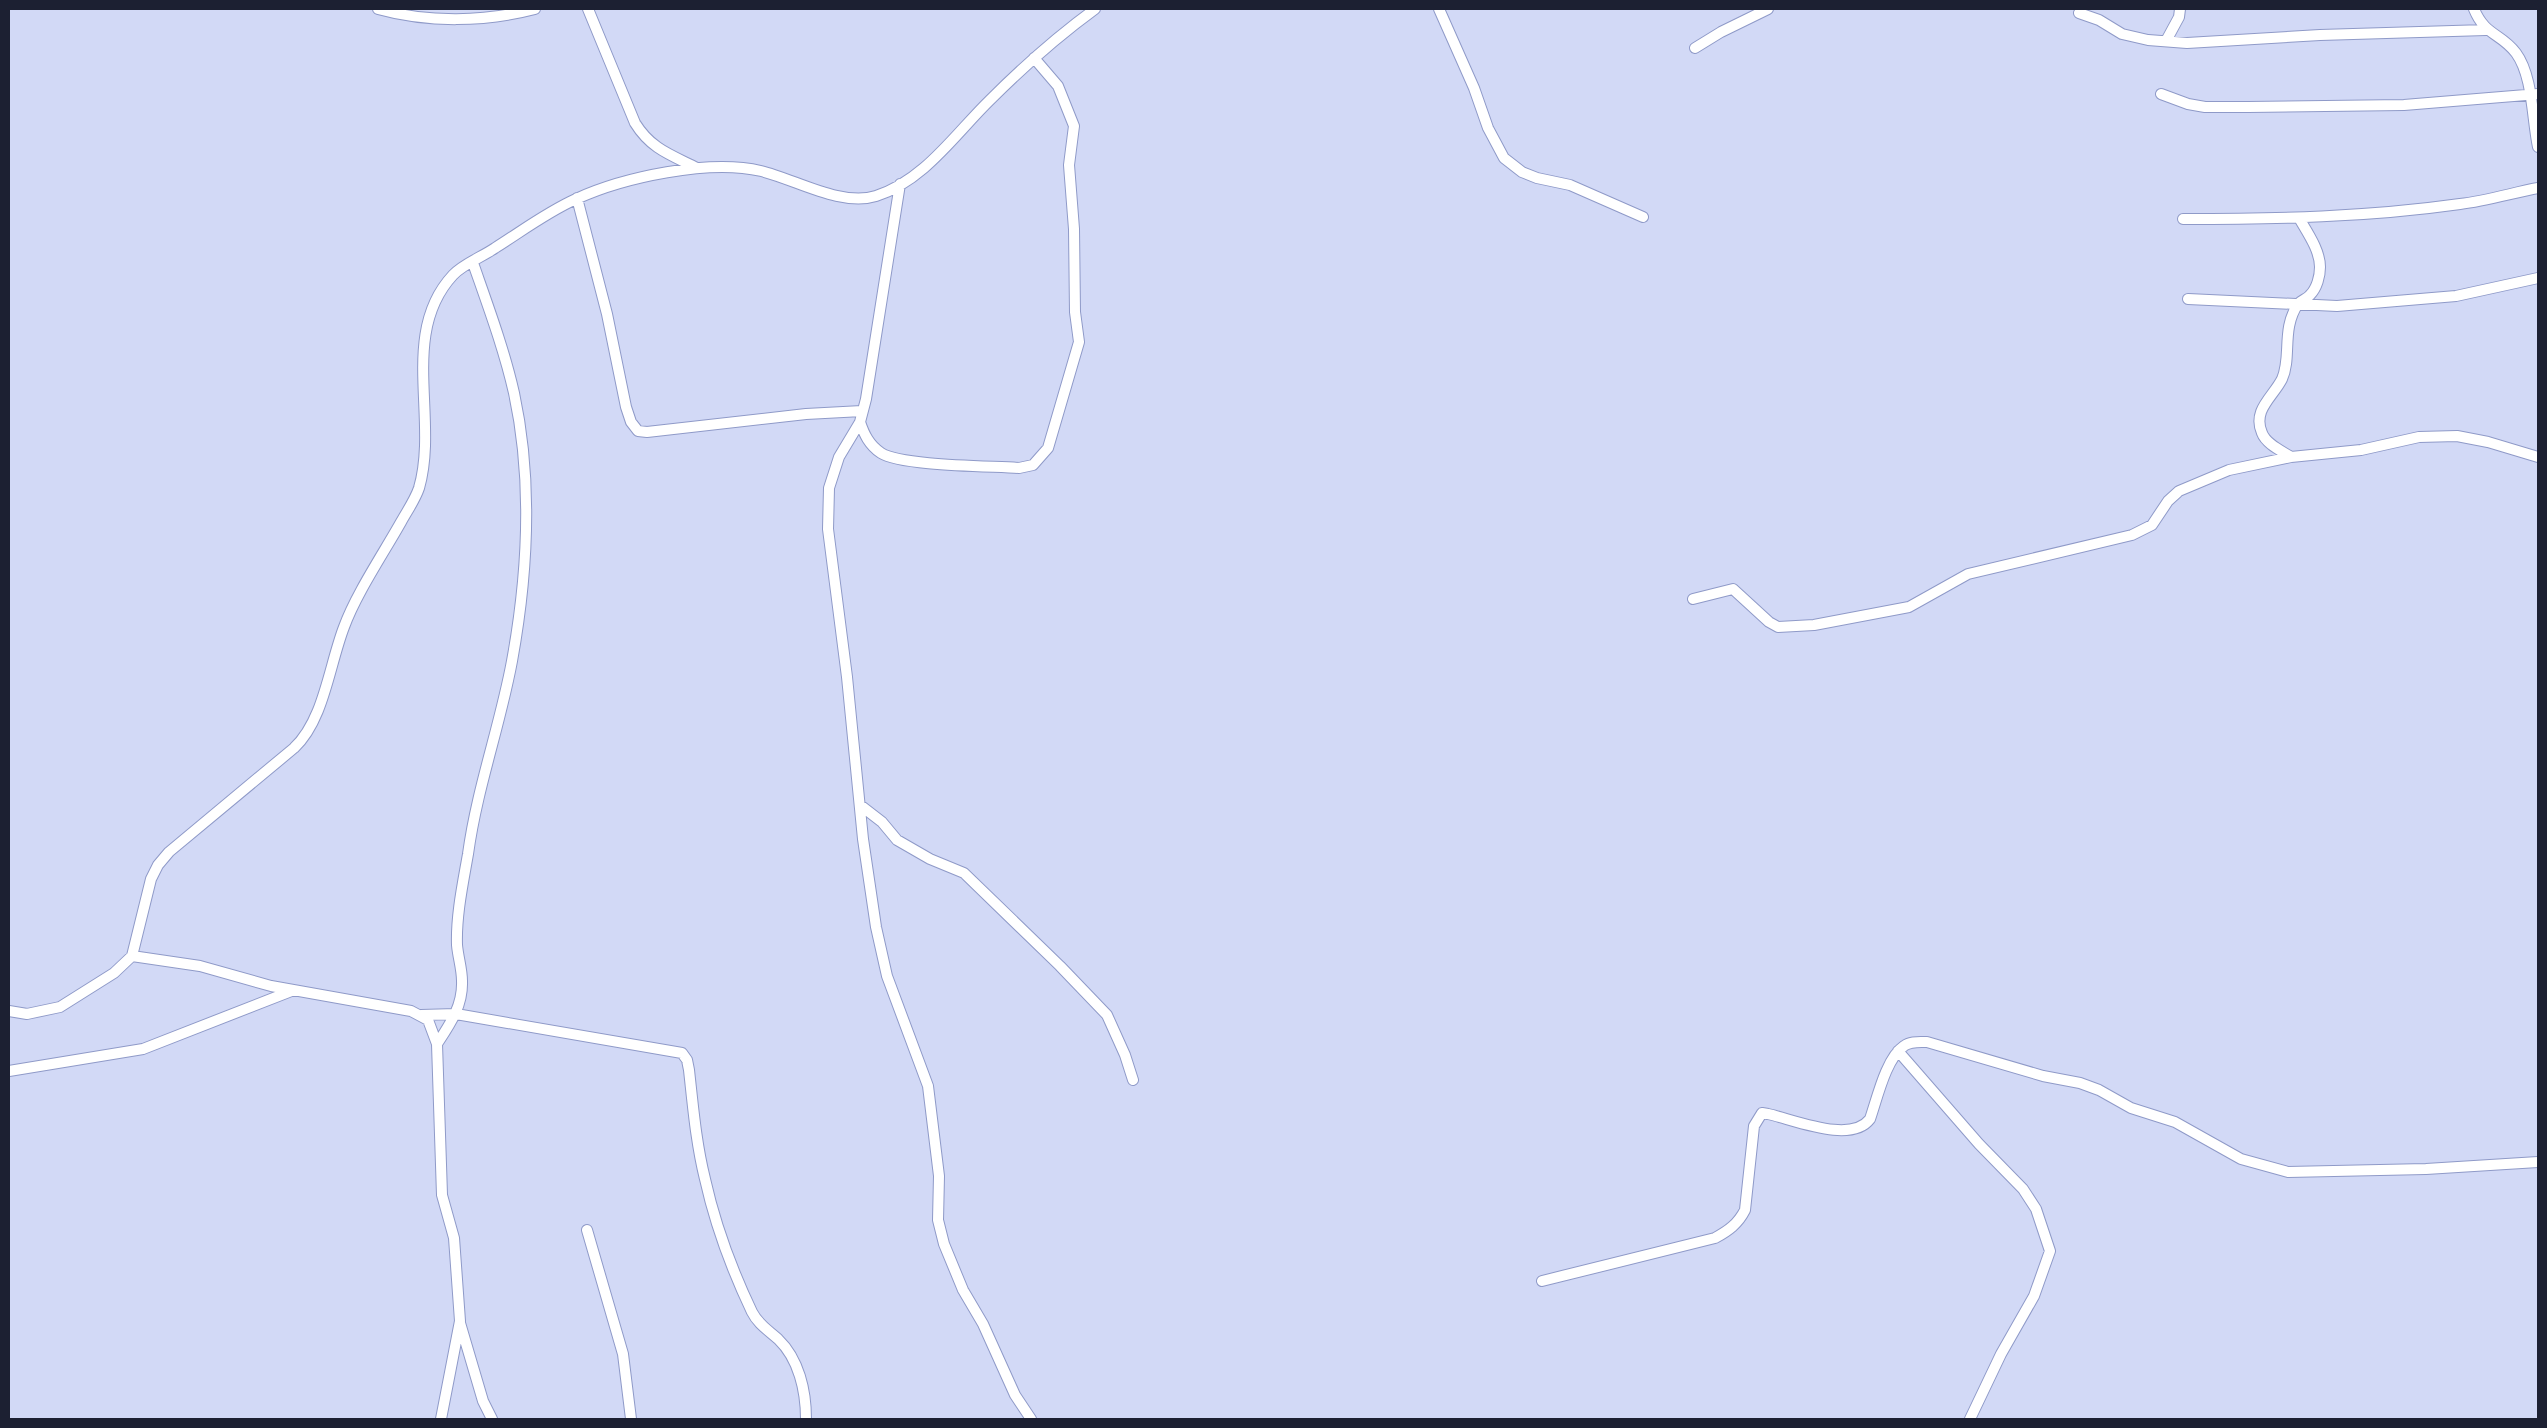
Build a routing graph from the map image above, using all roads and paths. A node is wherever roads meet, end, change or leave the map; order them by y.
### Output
1 (378, 9) edge
2 (535, 9) edge
3 (588, 9) edge
4 (1095, 9) edge
5 (1438, 9) edge
6 (1768, 9) edge
7 (2180, 9) edge
8 (2474, 9) edge
9 (2079, 13) dead end
10 (2486, 30) junction
11 (2166, 40) junction
12 (1695, 48) dead end
13 (1034, 58) junction
14 (2161, 94) dead end
15 (2534, 95) edge
16 (2538, 147) edge
17 (697, 168) junction
18 (900, 184) junction
19 (2538, 188) edge
20 (577, 198) junction
21 (1643, 217) dead end
22 (2299, 218) junction
23 (2183, 219) dead end
24 (473, 263) junction
25 (2538, 278) edge
26 (2188, 299) dead end
27 (2298, 304) junction
28 (861, 416) junction
29 (2538, 457) edge
30 (2291, 458) junction
31 (1693, 599) dead end
32 (860, 805) junction
33 (132, 956) junction
34 (295, 990) junction
35 (9, 1011) edge
36 (456, 1014) junction
37 (421, 1015) junction
38 (437, 1044) junction
39 (1898, 1051) junction
40 (9, 1071) edge
41 (1133, 1080) dead end
42 (2538, 1162) edge
43 (587, 1230) dead end
44 (1542, 1281) dead end
45 (460, 1321) junction
46 (441, 1419) edge
47 (492, 1419) edge
48 (631, 1419) edge
49 (806, 1419) edge
50 (1031, 1419) edge
51 (1970, 1419) edge

1 - 2 street
3 - 17 street
4 - 13 street
5 - 21 street
6 - 12 street
7 - 11 street
8 - 10 street
9 - 11 street
10 - 11 street
10 - 15 street
13 - 18 street
13 - 28 street
14 - 15 street
15 - 16 street
17 - 18 street
17 - 20 street
18 - 28 street
19 - 22 street
20 - 24 street
20 - 28 street
22 - 23 street
22 - 27 street
24 - 33 street
24 - 36 street
25 - 27 street
26 - 27 street
27 - 30 street
28 - 32 street
29 - 30 street
30 - 31 street
32 - 41 street
32 - 50 street
33 - 34 street
33 - 35 street
34 - 37 street
34 - 40 street
36 - 37 street
36 - 38 street
36 - 49 street
37 - 38 street
38 - 45 street
39 - 42 street
39 - 44 street
39 - 51 street
43 - 48 street
45 - 46 street
45 - 47 street

